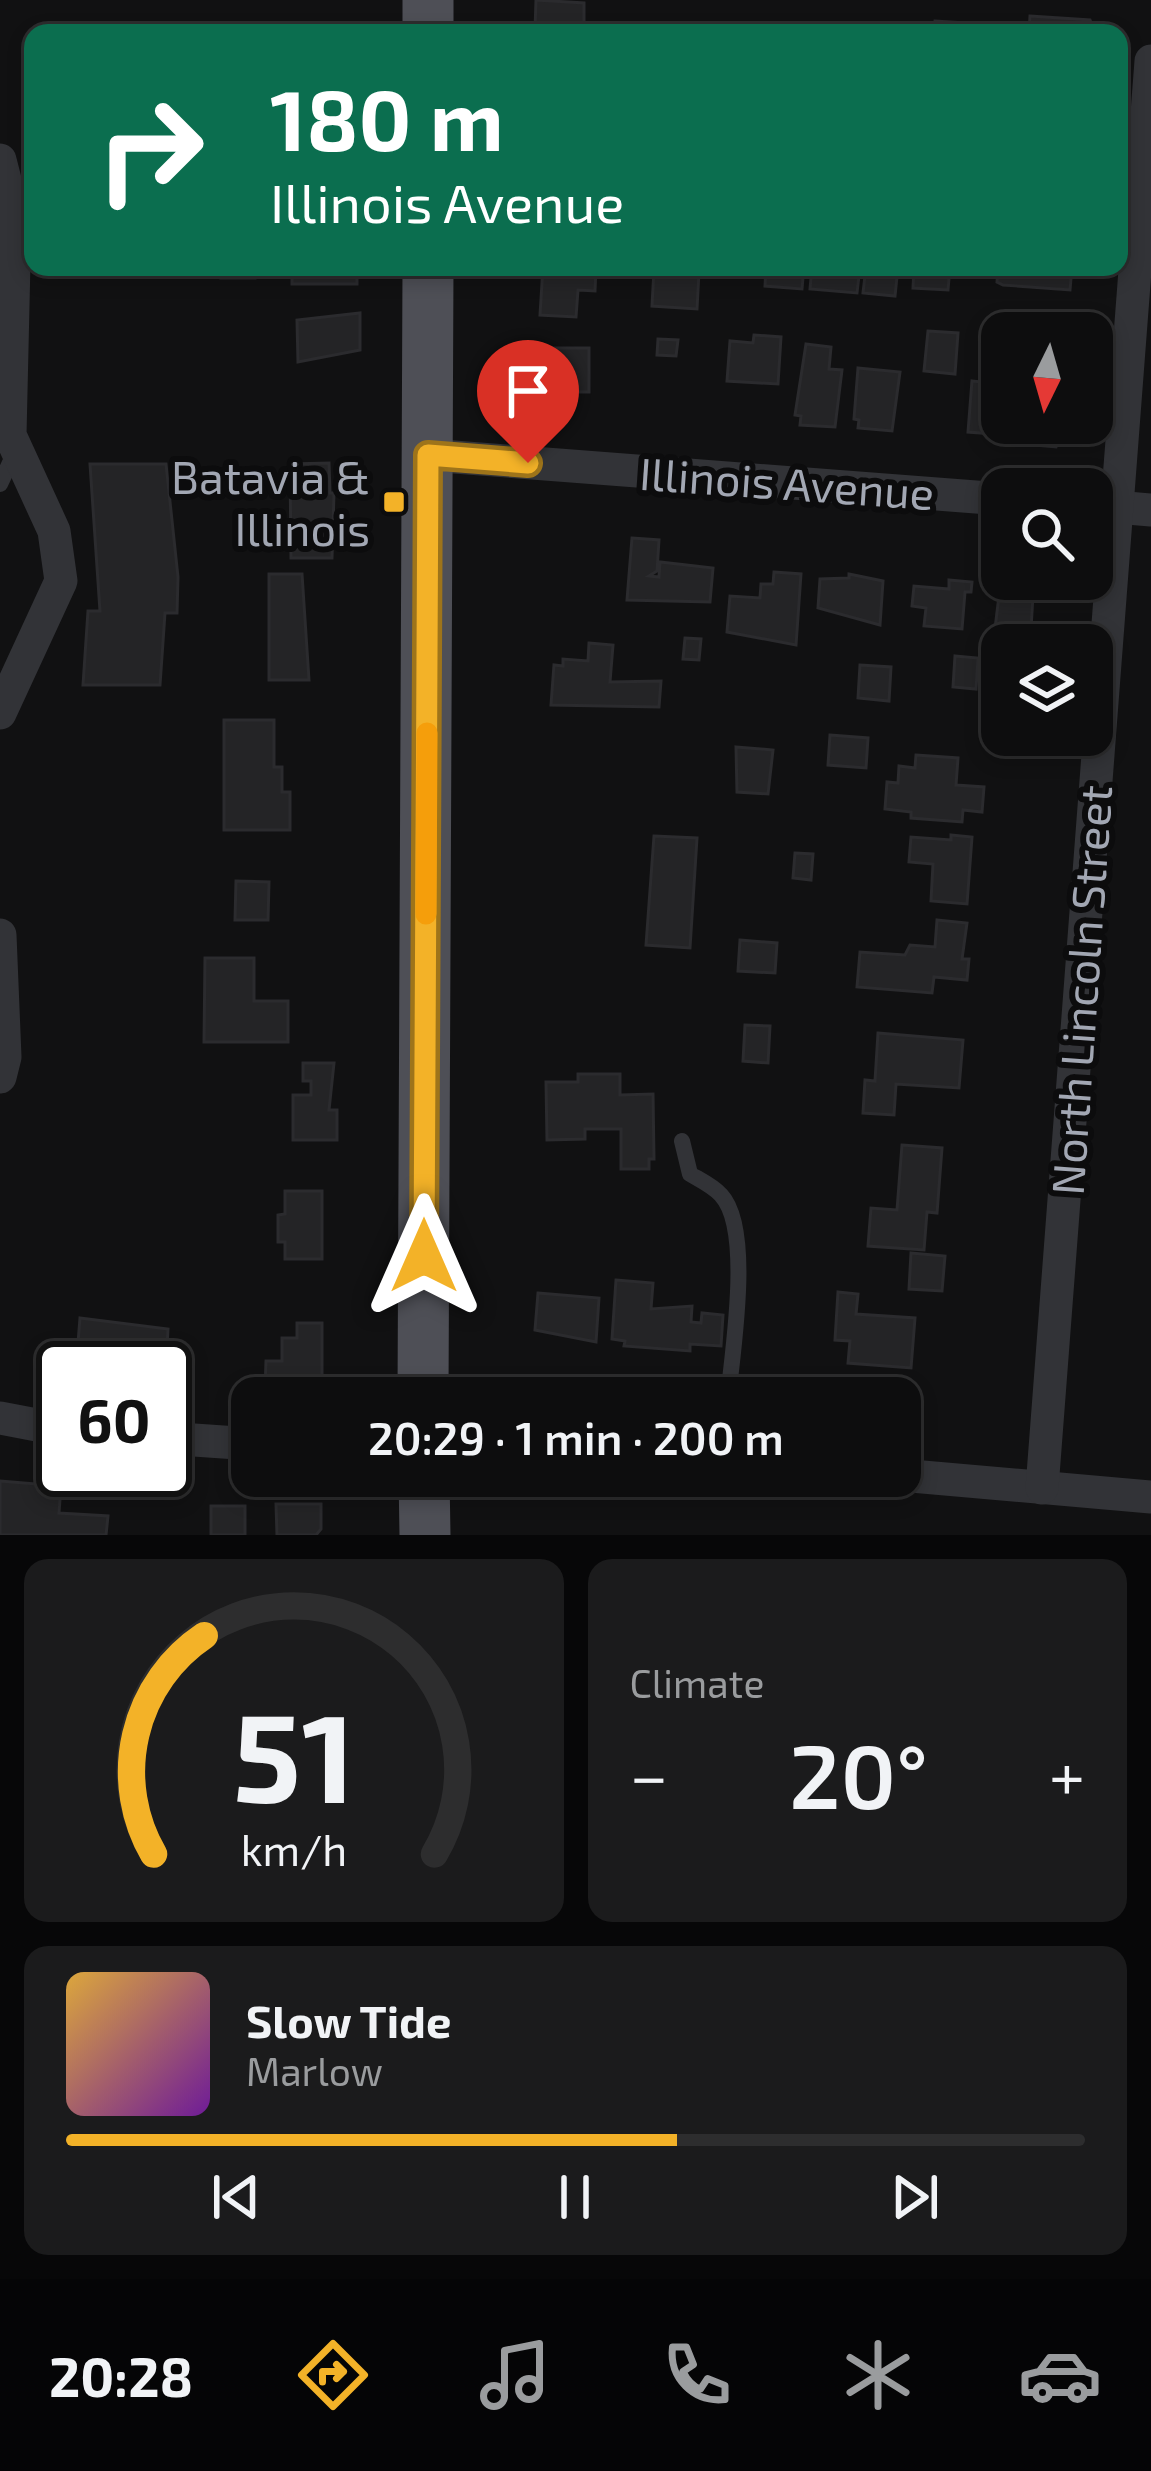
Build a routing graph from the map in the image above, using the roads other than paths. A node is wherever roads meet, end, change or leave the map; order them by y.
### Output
1 (1151, 62) edge
2 (0, 160) edge
3 (428, 276) edge
4 (16, 450) junction
5 (428, 455) junction
6 (0, 484) edge
7 (981, 497) edge
8 (1120, 508) edge
9 (4, 690) edge
10 (0, 935) edge
11 (0, 1077) edge
12 (682, 1141) dead end
13 (423, 1377) edge
14 (730, 1377) edge
15 (0, 1418) edge
16 (36, 1425) edge
17 (192, 1440) edge
18 (231, 1443) edge
19 (921, 1477) edge
20 (1042, 1488) junction
21 (1151, 1496) edge
22 (424, 1497) edge
23 (425, 1535) edge

1 - 8 street, North Lincoln Street
2 - 4 street
3 - 5 main road
4 - 6 lane
4 - 9 street
5 - 7 street, Illinois Avenue
5 - 13 main road
8 - 20 street, North Lincoln Street
10 - 11 street
12 - 14 lane
15 - 16 street
17 - 18 street
19 - 20 street
20 - 21 street
22 - 23 main road

